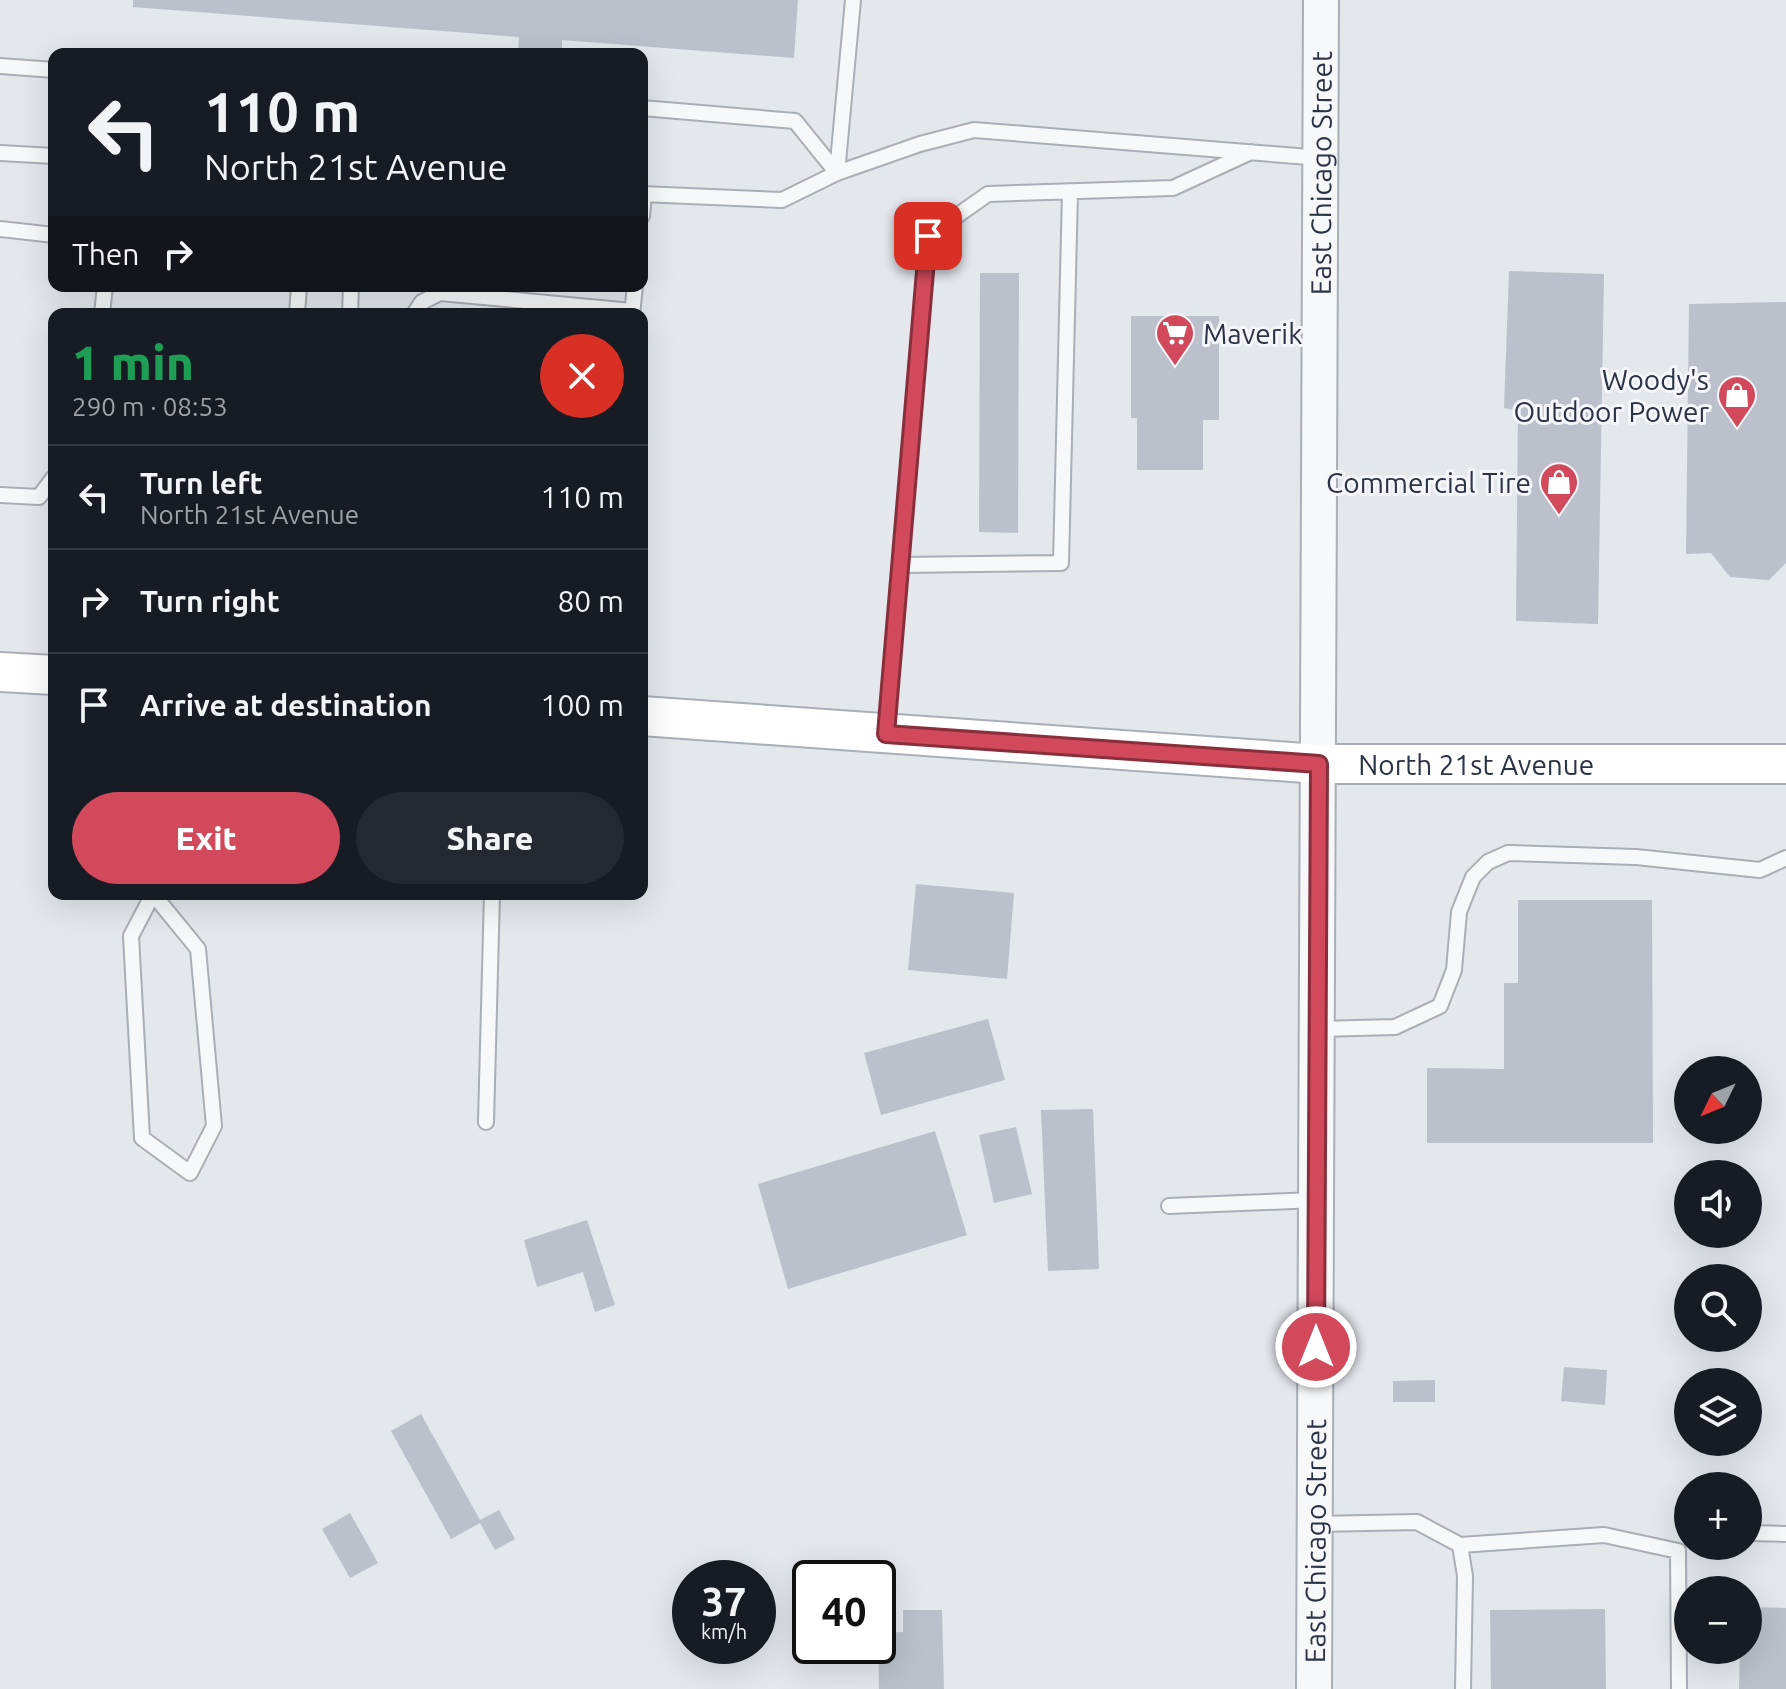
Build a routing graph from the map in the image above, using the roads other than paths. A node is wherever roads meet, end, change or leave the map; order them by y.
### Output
1 (853, 0) edge
2 (1321, 0) edge
3 (0, 66) edge
4 (48, 70) edge
5 (648, 109) edge
6 (1251, 152) junction
7 (0, 153) edge
8 (48, 156) edge
9 (1321, 158) junction
10 (837, 173) junction
11 (1070, 192) junction
12 (648, 194) edge
13 (0, 229) edge
14 (48, 234) edge
15 (418, 308) edge
16 (592, 308) edge
17 (48, 485) edge
18 (0, 495) edge
19 (900, 565) junction
20 (0, 672) edge
21 (48, 675) edge
22 (648, 716) edge
23 (886, 734) junction
24 (1319, 764) junction
25 (1786, 764) edge
26 (1786, 858) edge
27 (150, 900) edge
28 (158, 900) edge
29 (492, 900) edge
30 (1318, 1029) junction
31 (486, 1122) dead end
32 (1317, 1200) junction
33 (1169, 1206) dead end
34 (1315, 1524) junction
35 (1762, 1533) edge
36 (1786, 1534) edge
37 (1460, 1545) junction
38 (1674, 1547) edge
39 (1683, 1560) edge
40 (1314, 1689) edge
41 (1463, 1689) edge
42 (1679, 1689) edge

1 - 10 lane
2 - 9 street, East Chicago Street
3 - 4 lane
5 - 10 lane
6 - 9 lane
6 - 10 lane
6 - 11 lane
7 - 8 lane
9 - 24 street, East Chicago Street
10 - 12 lane
11 - 19 lane
11 - 19 lane
13 - 14 lane
15 - 16 lane
17 - 18 lane
19 - 23 lane
20 - 21 main road
22 - 23 main road, North 21st Avenue
23 - 24 main road, North 21st Avenue
24 - 25 main road, North 21st Avenue
24 - 30 street, East Chicago Street
26 - 30 lane
27 - 28 lane
29 - 31 lane
30 - 32 street, East Chicago Street
32 - 33 lane
32 - 34 street, East Chicago Street
34 - 37 lane
34 - 40 street, East Chicago Street
35 - 36 lane
37 - 38 lane
37 - 41 lane
39 - 42 lane

